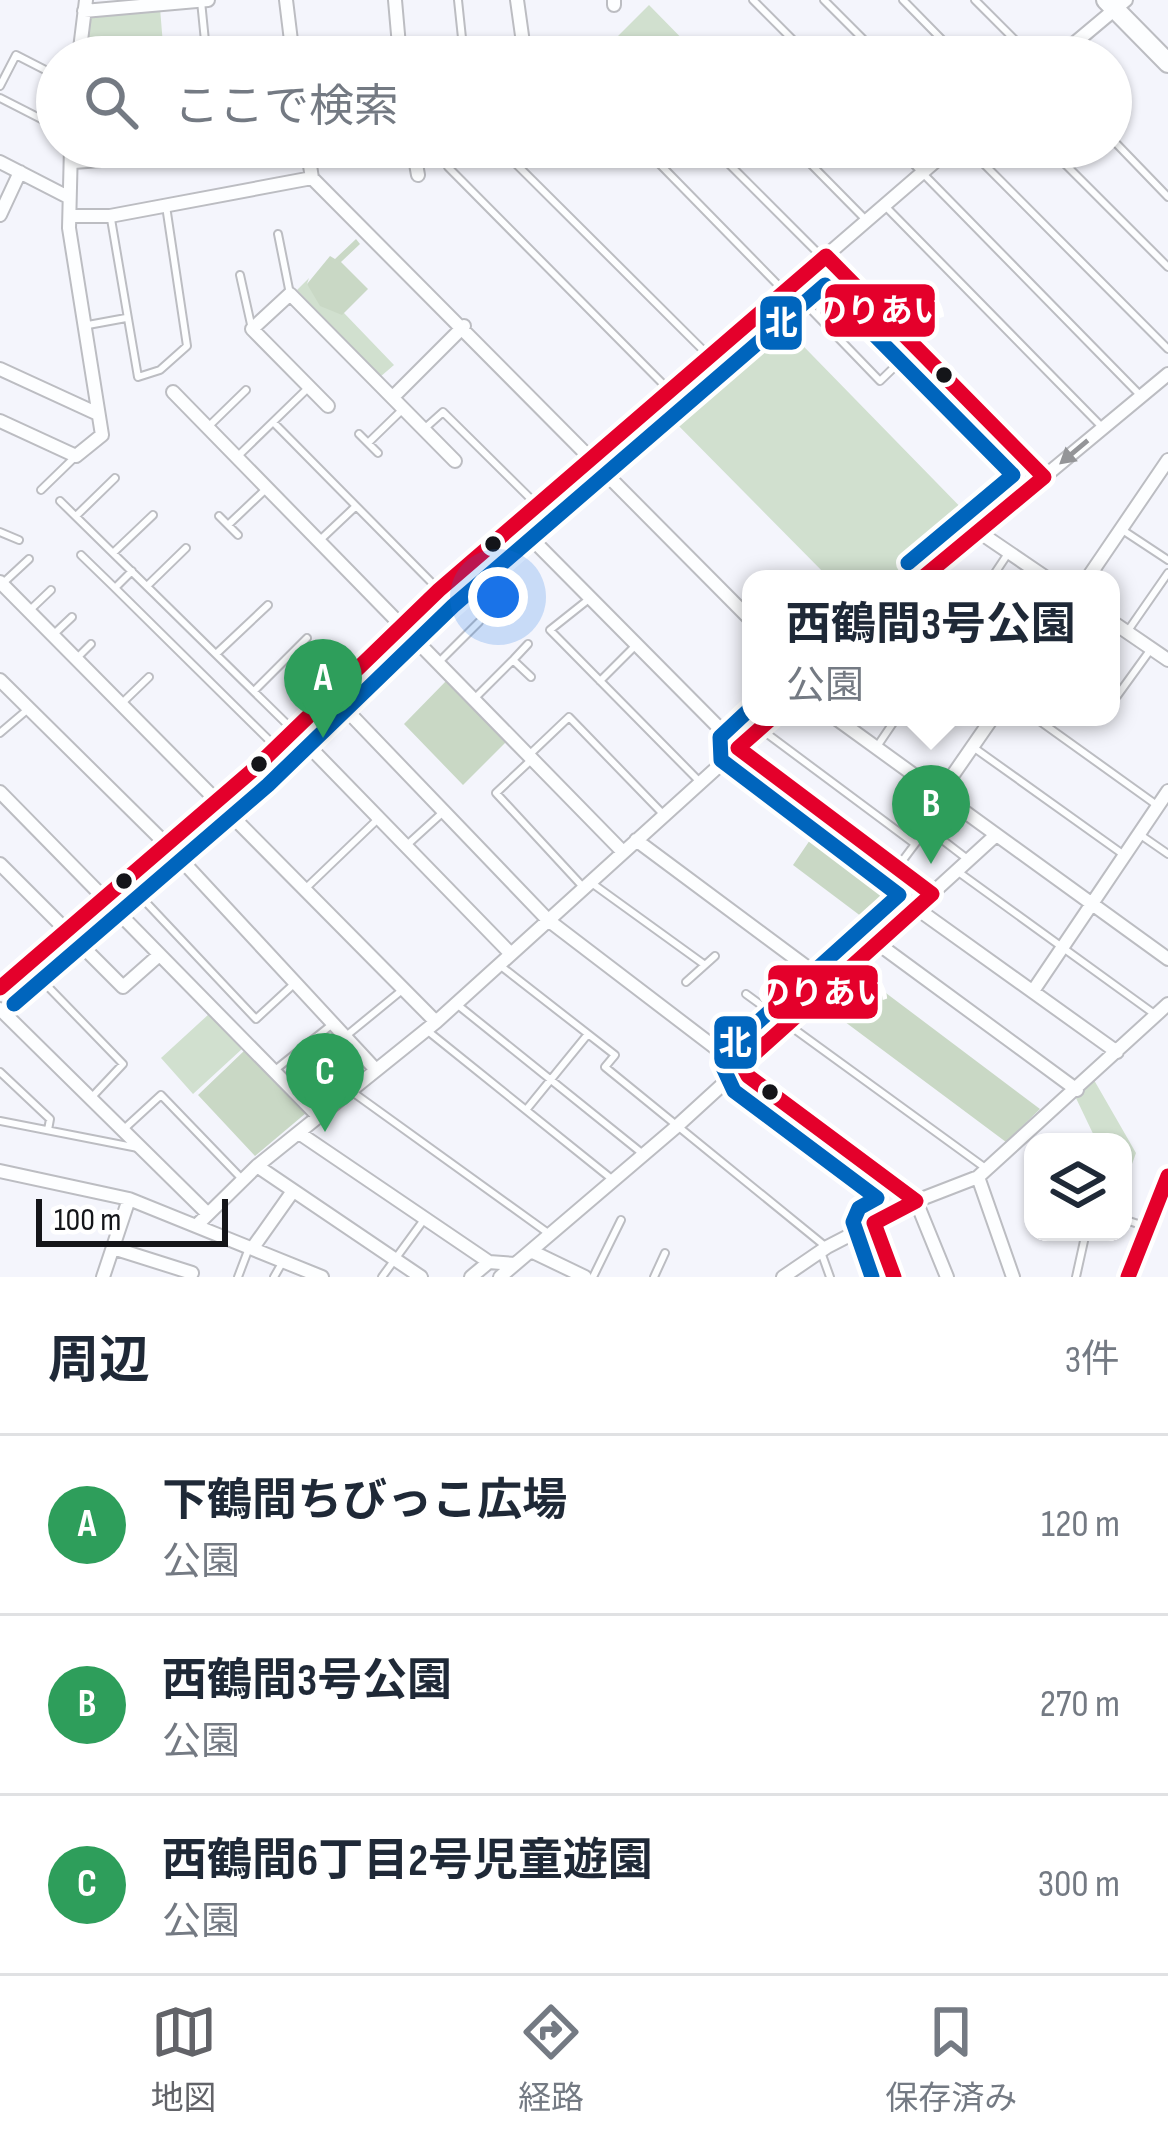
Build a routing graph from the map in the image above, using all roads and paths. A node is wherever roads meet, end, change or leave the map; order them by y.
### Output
1 (204, 0) edge
2 (286, 0) edge
3 (395, 0) edge
4 (458, 0) edge
5 (517, 0) edge
6 (754, 0) edge
7 (824, 0) edge
8 (903, 0) edge
9 (976, 0) edge
10 (1116, 3) edge
11 (85, 6) edge
12 (82, 36) edge
13 (205, 36) edge
14 (290, 36) edge
15 (398, 36) edge
16 (462, 36) edge
17 (523, 36) edge
18 (789, 36) edge
19 (859, 36) edge
20 (938, 36) edge
21 (1011, 36) edge
22 (1081, 36) edge
23 (1168, 63) edge
24 (36, 65) edge
25 (0, 86) edge
26 (0, 98) edge
27 (36, 116) edge
28 (1132, 159) edge
29 (0, 162) edge
30 (70, 168) edge
31 (310, 168) edge
32 (417, 168) edge
33 (450, 168) edge
34 (520, 168) edge
35 (664, 168) edge
36 (734, 168) edge
37 (815, 168) edge
38 (917, 168) edge
39 (928, 168) edge
40 (988, 168) edge
41 (1069, 168) edge
42 (20, 172) junction
43 (922, 173) junction
44 (418, 175) dead end
45 (312, 178) junction
46 (68, 196) junction
47 (1168, 196) edge
48 (884, 205) junction
49 (166, 206) junction
50 (0, 215) edge
51 (70, 216) junction
52 (110, 216) junction
53 (866, 220) junction
54 (278, 234) dead end
55 (825, 257) junction
56 (1168, 267) edge
57 (240, 275) dead end
58 (787, 289) junction
59 (290, 294) junction
60 (126, 318) junction
61 (83, 326) junction
62 (464, 326) junction
63 (252, 329) junction
64 (916, 346) junction
65 (1168, 349) edge
66 (709, 356) junction
67 (0, 369) edge
68 (1168, 374) edge
69 (1155, 385) junction
70 (310, 387) junction
71 (246, 390) dead end
72 (669, 391) junction
73 (173, 392) dead end
74 (1168, 394) edge
75 (1141, 396) junction
76 (398, 403) junction
77 (328, 406) dead end
78 (98, 414) junction
79 (0, 422) edge
80 (273, 422) junction
81 (208, 427) junction
82 (1103, 428) junction
83 (424, 429) junction
84 (359, 434) dead end
85 (368, 443) junction
86 (378, 453) dead end
87 (76, 456) junction
88 (594, 457) junction
89 (237, 458) junction
90 (1168, 460) edge
91 (455, 461) dead end
92 (1044, 477) junction
93 (115, 478) dead end
94 (266, 488) junction
95 (41, 490) dead end
96 (60, 501) dead end
97 (356, 506) junction
98 (537, 506) junction
99 (153, 515) dead end
100 (219, 516) dead end
101 (76, 517) junction
102 (516, 523) junction
103 (228, 525) junction
104 (1121, 529) junction
105 (0, 532) edge
106 (979, 532) junction
107 (238, 535) dead end
108 (19, 540) dead end
109 (320, 542) junction
110 (187, 548) dead end
111 (1009, 552) junction
112 (113, 553) junction
113 (80, 555) dead end
114 (29, 560) dead end
115 (1168, 560) edge
116 (932, 570) edge
117 (997, 570) edge
118 (1035, 570) edge
119 (1093, 570) edge
120 (132, 571) junction
121 (1168, 573) edge
122 (1, 583) edge
123 (147, 586) junction
124 (115, 588) junction
125 (50, 590) dead end
126 (439, 590) junction
127 (590, 599) junction
128 (268, 605) dead end
129 (29, 611) junction
130 (742, 611) edge
131 (72, 617) dead end
132 (479, 622) dead end
133 (401, 625) junction
134 (1120, 628) edge
135 (1127, 632) junction
136 (53, 635) junction
137 (307, 638) dead end
138 (91, 644) dead end
139 (528, 644) dead end
140 (635, 646) junction
141 (1151, 649) junction
142 (216, 654) junction
143 (76, 659) junction
144 (513, 659) junction
145 (1168, 660) edge
146 (438, 662) junction
147 (149, 677) dead end
148 (531, 677) dead end
149 (0, 680) edge
150 (600, 681) junction
151 (254, 692) junction
152 (1120, 692) edge
153 (331, 694) junction
154 (474, 699) junction
155 (121, 704) junction
156 (30, 708) junction
157 (762, 726) edge
158 (846, 726) edge
159 (891, 726) edge
160 (987, 726) edge
161 (1047, 726) edge
162 (760, 728) junction
163 (294, 731) junction
164 (0, 733) edge
165 (973, 747) junction
166 (277, 748) junction
167 (738, 748) junction
168 (876, 748) junction
169 (531, 757) junction
170 (700, 782) junction
171 (1168, 791) edge
172 (1, 794) edge
173 (940, 795) junction
174 (217, 801) junction
175 (1158, 806) junction
176 (444, 811) junction
177 (664, 815) junction
178 (379, 818) junction
179 (1138, 834) junction
180 (996, 836) junction
181 (636, 840) junction
182 (164, 844) junction
183 (915, 844) junction
184 (406, 846) junction
185 (623, 852) junction
186 (1168, 854) edge
187 (1124, 856) junction
188 (969, 860) junction
189 (0, 863) edge
190 (897, 868) junction
191 (957, 871) junction
192 (123, 878) junction
193 (587, 885) junction
194 (305, 889) junction
195 (932, 894) junction
196 (101, 896) junction
197 (1092, 903) junction
198 (916, 908) junction
199 (548, 920) junction
200 (64, 928) junction
201 (877, 944) junction
202 (1062, 947) junction
203 (511, 954) junction
204 (158, 956) junction
205 (715, 956) dead end
206 (1168, 959) edge
207 (26, 964) junction
208 (500, 964) junction
209 (705, 965) junction
210 (686, 982) dead end
211 (296, 983) junction
212 (831, 985) junction
213 (0, 988) edge
214 (404, 988) junction
215 (1033, 991) junction
216 (746, 994) dead end
217 (456, 1004) junction
218 (1168, 1004) edge
219 (0, 1009) edge
220 (1155, 1015) junction
221 (333, 1023) junction
222 (787, 1024) junction
223 (431, 1026) junction
224 (588, 1034) junction
225 (346, 1036) junction
226 (1118, 1052) junction
227 (742, 1065) junction
228 (376, 1070) junction
229 (274, 1071) junction
230 (0, 1072) edge
231 (551, 1080) junction
232 (350, 1090) junction
233 (1077, 1090) junction
234 (91, 1098) junction
235 (526, 1110) junction
236 (318, 1117) junction
237 (0, 1120) edge
238 (676, 1126) junction
239 (48, 1130) junction
240 (124, 1130) junction
241 (299, 1133) junction
242 (142, 1148) junction
243 (644, 1154) junction
244 (257, 1166) junction
245 (0, 1172) edge
246 (982, 1173) junction
247 (1168, 1176) edge
248 (242, 1179) junction
249 (613, 1180) junction
250 (293, 1190) junction
251 (129, 1199) junction
252 (916, 1201) junction
253 (203, 1218) junction
254 (425, 1218) junction
255 (621, 1220) dead end
256 (1132, 1222) edge
257 (874, 1223) junction
258 (1147, 1227) junction
259 (550, 1235) junction
260 (1084, 1241) edge
261 (252, 1245) junction
262 (113, 1248) junction
263 (824, 1249) junction
264 (532, 1251) junction
265 (665, 1253) dead end
266 (284, 1260) junction
267 (394, 1260) junction
268 (550, 1260) junction
269 (489, 1262) junction
270 (515, 1264) junction
271 (192, 1273) dead end
272 (104, 1277) edge
273 (238, 1277) edge
274 (274, 1277) edge
275 (322, 1277) edge
276 (382, 1277) edge
277 (421, 1277) edge
278 (471, 1277) edge
279 (500, 1277) edge
280 (544, 1277) edge
281 (589, 1277) edge
282 (654, 1277) edge
283 (783, 1277) edge
284 (830, 1277) edge
285 (894, 1277) edge
286 (947, 1277) edge
287 (1013, 1277) edge
288 (1076, 1277) edge
289 (1128, 1277) edge

1 - 11 street
1 - 13 lane
2 - 14 street
3 - 15 street
4 - 16 lane
5 - 17 street
6 - 18 lane
7 - 19 lane
8 - 20 lane
9 - 21 lane
10 - 22 street
10 - 23 street
11 - 12 street
24 - 25 lane
26 - 27 lane
28 - 47 lane
29 - 42 street
30 - 46 street
31 - 45 street
32 - 44 street
33 - 72 lane
34 - 66 lane
35 - 58 lane
36 - 55 lane
37 - 53 lane
38 - 43 lane
39 - 43 street
40 - 65 lane
41 - 56 lane
42 - 46 street
42 - 50 street
43 - 48 street
43 - 75 lane
45 - 49 street
45 - 62 street
46 - 51 street
48 - 53 street
48 - 82 lane
49 - 52 street
49 - 60 lane
51 - 52 street
51 - 61 street
52 - 60 lane
53 - 55 street
54 - 59 lane
55 - 58 street
55 - 64 street
57 - 63 lane
58 - 64 lane
58 - 66 street
59 - 63 street
59 - 76 street
60 - 61 lane
61 - 78 street
62 - 76 street
62 - 88 street
63 - 70 street
64 - 92 street
66 - 72 street
67 - 78 street
68 - 69 street
69 - 74 street
69 - 75 street
70 - 77 street
70 - 80 lane
71 - 81 lane
72 - 88 street
73 - 81 street
75 - 82 street
76 - 83 street
76 - 85 lane
78 - 87 street
79 - 87 street
80 - 89 lane
80 - 97 lane
81 - 89 street
82 -> 92 street
83 - 91 street
83 - 98 lane
84 - 85 lane
85 - 86 lane
87 - 95 lane
88 - 98 street
88 - 130 street
89 - 94 street
90 - 104 street
92 - 106 street
93 - 101 lane
94 - 103 lane
94 - 109 street
96 - 101 lane
97 - 109 lane
97 - 126 lane
98 - 102 street
99 - 112 lane
100 - 103 lane
101 - 112 lane
102 - 126 street
102 - 127 street
103 - 107 lane
104 - 115 lane
104 - 119 street
105 - 108 lane
106 - 111 street
106 - 116 street
109 - 133 street
110 - 123 lane
111 - 117 lane
111 - 118 street
112 - 120 lane
113 - 124 lane
114 - 122 lane
120 - 123 lane
120 - 124 lane
121 - 135 lane
122 - 129 street
123 - 142 lane
124 - 166 lane
125 - 129 lane
126 - 133 street
127 - 140 street
127 - 150 lane
128 - 142 lane
129 - 136 street
131 - 136 lane
132 - 146 lane
133 - 146 street
133 - 153 street
134 - 135 street
135 - 141 street
136 - 143 street
137 - 151 lane
138 - 143 lane
139 - 144 lane
140 - 150 lane
140 - 167 street
141 - 145 street
141 - 152 lane
142 - 151 lane
143 - 155 street
144 - 148 lane
144 - 154 lane
146 - 154 street
147 - 155 lane
149 - 156 street
150 - 170 lane
151 - 163 lane
153 - 163 street
153 - 176 street
154 - 169 street
155 - 174 street
156 - 164 lane
156 - 182 street
157 - 162 street
158 - 168 street
159 - 168 lane
160 - 165 street
161 - 175 lane
162 - 167 street
162 - 183 lane
163 - 166 street
163 - 178 street
165 - 173 street
165 - 187 lane
166 - 174 street
167 - 170 street
167 - 190 street
168 - 173 street
169 - 177 lane
169 - 185 street
169 - 193 lane
170 - 177 street
171 - 175 street
172 - 196 street
173 - 180 street
174 - 182 street
174 - 194 street
175 - 179 street
176 - 184 lane
176 - 199 street
177 - 181 street
178 - 184 street
178 - 194 lane
179 - 186 lane
179 - 187 street
180 - 188 street
180 - 197 street
181 - 185 street
181 - 212 street
182 - 192 street
182 - 211 street
183 - 188 lane
183 - 190 lane
184 - 203 street
185 - 193 street
187 - 197 street
188 - 191 street
189 - 200 street
190 - 195 street
191 - 195 street
191 - 202 lane
192 - 196 street
192 - 211 lane
193 - 199 street
193 - 209 lane
194 - 214 street
195 - 198 street
196 - 200 street
196 - 204 street
197 - 202 street
197 - 206 street
198 - 201 street
198 - 215 street
199 - 203 street
199 - 227 street
200 - 204 street
200 - 207 street
201 - 212 street
201 - 233 street
202 - 215 street
202 - 220 lane
203 - 208 street
204 - 229 street
205 - 209 lane
207 - 213 street
207 - 234 lane
208 - 217 street
208 - 224 lane
209 - 210 lane
211 - 221 street
212 - 222 street
214 - 223 street
214 - 225 lane
215 - 226 street
216 - 222 lane
217 - 223 street
217 - 231 lane
218 - 220 street
219 - 234 street
220 - 226 street
221 - 225 street
221 - 229 lane
222 - 227 street
222 - 246 lane
223 - 228 street
223 - 235 lane
224 - 231 lane
224 - 238 lane
225 - 228 street
226 - 233 street
227 - 238 street
227 - 252 street
228 - 232 street
229 - 236 street
230 - 239 lane
231 - 235 lane
231 - 243 lane
232 - 236 street
232 - 259 lane
233 - 246 street
234 - 240 street
235 - 249 lane
236 - 241 street
237 - 239 lane
238 - 243 street
238 - 263 lane
239 - 242 lane
240 - 242 street
240 - 248 lane
241 - 244 street
241 - 254 street
242 - 253 street
243 - 249 street
244 - 248 street
244 - 250 street
245 - 251 street
246 - 252 street
246 - 287 street
247 - 258 lane
248 - 253 street
249 - 259 street
250 - 261 street
250 - 267 street
251 - 253 street
251 - 262 street
252 - 257 street
252 - 286 street
253 - 261 street
254 - 267 lane
254 - 269 street
255 - 281 lane
256 - 258 lane
257 - 263 street
257 - 285 lane
258 - 289 lane
259 - 264 street
260 - 288 lane
261 - 266 street
261 - 273 lane
262 - 271 street
262 - 272 street
263 - 283 street
263 - 284 lane
264 - 268 street
264 - 270 street
265 - 282 lane
266 - 274 lane
266 - 275 street
267 - 276 lane
267 - 277 street
268 - 280 lane
268 - 281 street
269 - 270 street
269 - 278 street
270 - 279 street

